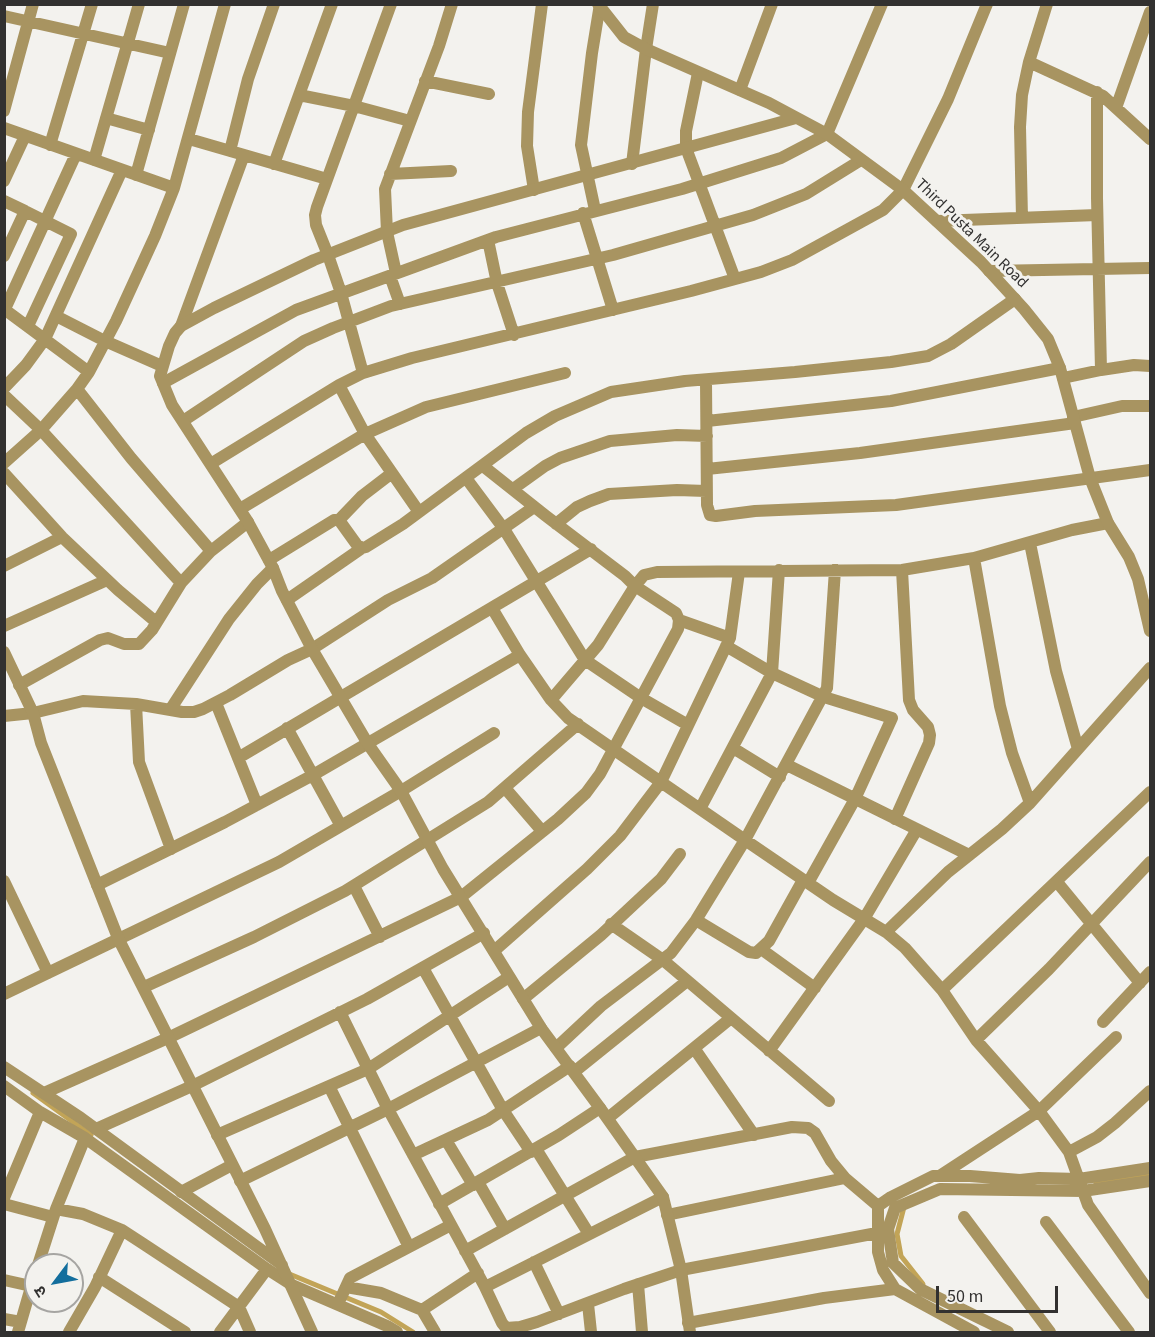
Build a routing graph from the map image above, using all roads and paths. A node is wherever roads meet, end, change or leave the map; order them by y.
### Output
1 (33, 4) edge
2 (92, 4) edge
3 (139, 4) edge
4 (184, 4) edge
5 (225, 4) edge
6 (274, 4) edge
7 (332, 4) edge
8 (391, 4) edge
9 (452, 4) edge
10 (542, 4) edge
11 (653, 4) edge
12 (772, 4) edge
13 (882, 4) edge
14 (987, 4) edge
15 (1047, 4) edge
16 (599, 6) edge
17 (1150, 12) edge
18 (4, 16) edge
19 (28, 21) junction
20 (84, 32) junction
21 (128, 43) junction
22 (646, 49) junction
23 (170, 53) junction
24 (1029, 62) junction
25 (699, 73) junction
26 (425, 81) junction
27 (740, 90) junction
28 (1097, 92) junction
29 (489, 94) dead end
30 (299, 95) junction
31 (354, 106) junction
32 (1116, 108) junction
33 (4, 111) edge
34 (106, 118) junction
35 (796, 118) junction
36 (410, 121) junction
37 (4, 128) edge
38 (149, 130) junction
39 (827, 134) junction
40 (25, 136) junction
41 (189, 139) junction
42 (1150, 139) edge
43 (51, 145) junction
44 (686, 148) junction
45 (230, 151) junction
46 (76, 154) junction
47 (244, 155) junction
48 (94, 160) junction
49 (861, 160) junction
50 (274, 164) junction
51 (632, 164) junction
52 (122, 170) junction
53 (451, 171) dead end
54 (390, 174) junction
55 (136, 175) junction
56 (587, 176) junction
57 (327, 179) junction
58 (4, 182) edge
59 (699, 183) junction
60 (174, 188) junction
61 (534, 190) junction
62 (903, 190) junction
63 (4, 201) edge
64 (25, 211) junction
65 (589, 212) junction
66 (1097, 215) junction
67 (1022, 218) junction
68 (46, 221) junction
69 (937, 221) junction
70 (715, 226) junction
71 (387, 232) junction
72 (488, 240) junction
73 (328, 255) junction
74 (4, 256) edge
75 (598, 259) junction
76 (1098, 268) junction
77 (1150, 268) edge
78 (989, 271) junction
79 (393, 274) junction
80 (735, 279) junction
81 (497, 282) junction
82 (341, 293) junction
83 (1015, 299) junction
84 (400, 304) junction
85 (5, 309) edge
86 (614, 310) junction
87 (56, 316) junction
88 (349, 322) junction
89 (28, 326) junction
90 (181, 326) junction
91 (514, 335) junction
92 (45, 339) junction
93 (105, 341) junction
94 (162, 366) junction
95 (1150, 366) edge
96 (1101, 370) junction
97 (89, 372) junction
98 (363, 373) junction
99 (565, 373) dead end
100 (1061, 373) junction
101 (706, 381) junction
102 (163, 383) junction
103 (339, 385) junction
104 (4, 388) edge
105 (77, 389) junction
106 (4, 395) edge
107 (1150, 406) edge
108 (1074, 420) junction
109 (183, 421) junction
110 (707, 421) junction
111 (41, 430) junction
112 (365, 434) junction
113 (707, 436) junction
114 (4, 463) edge
115 (212, 463) junction
116 (483, 466) junction
117 (707, 468) junction
118 (1150, 470) edge
119 (4, 473) edge
120 (392, 474) junction
121 (466, 478) junction
122 (1090, 478) junction
123 (513, 489) junction
124 (706, 491) junction
125 (534, 507) junction
126 (240, 509) junction
127 (419, 512) junction
128 (339, 520) junction
129 (248, 522) junction
130 (1108, 523) junction
131 (556, 524) junction
132 (504, 529) junction
133 (62, 537) junction
134 (1030, 543) junction
135 (362, 548) junction
136 (591, 549) junction
137 (211, 551) junction
138 (974, 558) junction
139 (271, 564) junction
140 (4, 566) edge
141 (779, 570) junction
142 (835, 570) junction
143 (902, 570) junction
144 (740, 572) junction
145 (107, 580) junction
146 (537, 581) junction
147 (181, 583) junction
148 (635, 586) junction
149 (287, 600) junction
150 (492, 608) junction
151 (679, 621) junction
152 (156, 622) junction
153 (4, 626) edge
154 (1150, 632) edge
155 (728, 642) junction
156 (312, 649) junction
157 (4, 652) edge
158 (520, 655) junction
159 (585, 660) junction
160 (1150, 668) edge
161 (772, 673) junction
162 (19, 685) junction
163 (340, 697) junction
164 (824, 697) junction
165 (640, 698) junction
166 (551, 700) junction
167 (216, 703) junction
168 (136, 704) junction
169 (170, 710) junction
170 (33, 713) junction
171 (4, 717) edge
172 (578, 724) junction
173 (688, 725) junction
174 (287, 728) junction
175 (494, 733) dead end
176 (368, 744) junction
177 (733, 748) junction
178 (614, 749) junction
179 (1078, 749) junction
180 (238, 758) junction
181 (787, 765) junction
182 (313, 775) junction
183 (780, 777) junction
184 (661, 782) junction
185 (505, 788) junction
186 (401, 791) junction
187 (1150, 792) edge
188 (855, 799) junction
189 (1030, 802) junction
190 (257, 805) junction
191 (700, 809) junction
192 (895, 819) junction
193 (341, 826) junction
194 (542, 831) junction
195 (916, 831) junction
196 (745, 840) junction
197 (428, 841) junction
198 (171, 849) junction
199 (680, 854) dead end
200 (969, 855) junction
201 (1150, 862) edge
202 (4, 881) edge
203 (806, 881) junction
204 (1057, 882) junction
205 (97, 885) junction
206 (354, 886) junction
207 (461, 897) junction
208 (864, 919) junction
209 (696, 920) junction
210 (611, 924) junction
211 (1091, 925) junction
212 (886, 932) junction
213 (484, 933) junction
214 (380, 937) junction
215 (118, 938) junction
216 (761, 949) junction
217 (494, 951) junction
218 (663, 960) junction
219 (423, 968) junction
220 (1150, 972) edge
221 (48, 973) junction
222 (509, 977) junction
223 (687, 981) junction
224 (1140, 983) junction
225 (144, 987) junction
226 (815, 987) junction
227 (942, 990) junction
228 (4, 994) edge
229 (523, 999) junction
230 (340, 1012) junction
231 (450, 1016) junction
232 (731, 1018) junction
233 (1103, 1022) dead end
234 (541, 1028) junction
235 (1116, 1037) dead end
236 (168, 1038) junction
237 (975, 1040) junction
238 (556, 1048) junction
239 (694, 1048) junction
240 (769, 1051) junction
241 (476, 1062) junction
242 (4, 1067) edge
243 (368, 1069) junction
244 (572, 1069) junction
245 (4, 1086) edge
246 (192, 1086) junction
247 (330, 1086) junction
248 (1150, 1091) edge
249 (44, 1093) junction
250 (829, 1101) dead end
251 (600, 1108) junction
252 (388, 1109) junction
253 (503, 1110) junction
254 (1039, 1111) junction
255 (40, 1112) junction
256 (608, 1118) junction
257 (350, 1128) junction
258 (96, 1129) junction
259 (754, 1134) junction
260 (217, 1135) junction
261 (85, 1138) junction
262 (446, 1140) junction
263 (533, 1150) junction
264 (1070, 1152) junction
265 (413, 1155) junction
266 (635, 1157) junction
267 (232, 1165) junction
268 (1150, 1171) edge
269 (940, 1176) junction
270 (845, 1178) junction
271 (240, 1181) junction
272 (476, 1183) junction
273 (1081, 1185) junction
274 (181, 1192) junction
275 (566, 1196) junction
276 (4, 1197) edge
277 (663, 1197) junction
278 (4, 1204) edge
279 (439, 1204) junction
280 (878, 1206) junction
281 (55, 1213) junction
282 (667, 1215) junction
283 (964, 1217) dead end
284 (1046, 1222) dead end
285 (451, 1225) junction
286 (505, 1229) junction
287 (122, 1230) junction
288 (877, 1233) junction
289 (589, 1234) junction
290 (409, 1246) junction
291 (465, 1251) junction
292 (42, 1253) edge
293 (534, 1262) junction
294 (267, 1269) junction
295 (681, 1270) junction
296 (477, 1273) junction
297 (287, 1276) junction
298 (99, 1277) junction
299 (4, 1280) edge
300 (24, 1284) edge
301 (638, 1284) junction
302 (485, 1287) junction
303 (895, 1289) junction
304 (1150, 1293) edge
305 (342, 1296) junction
306 (588, 1304) junction
307 (239, 1307) junction
308 (422, 1310) junction
309 (24, 1312) edge
310 (559, 1314) junction
311 (4, 1318) edge
312 (20, 1327) edge
313 (537, 1327) edge
314 (689, 1328) edge
315 (502, 1330) edge
316 (69, 1332) edge
317 (185, 1332) edge
318 (219, 1332) edge
319 (250, 1332) edge
320 (312, 1332) edge
321 (397, 1332) edge
322 (435, 1332) edge
323 (591, 1332) edge
324 (642, 1332) edge
325 (974, 1332) edge
326 (1008, 1332) edge
327 (1050, 1332) edge
328 (1129, 1332) edge

1 - 19 street
2 - 20 street
3 - 21 street
4 - 23 street
5 - 41 street
6 - 45 street
7 - 30 street
8 - 31 street
9 - 26 street
10 - 61 street
11 - 22 street
12 - 27 street
13 - 39 street
14 - 62 street
15 - 24 street
16 - 22 street, Third Pusta Main Road
16 - 56 street
17 - 32 street
18 - 19 street
19 - 20 street
19 - 33 street
20 - 21 street
20 - 43 street
21 - 23 street
21 - 34 street
22 - 25 street, Third Pusta Main Road
22 - 51 street
23 - 38 street
24 - 28 street
24 - 67 street
25 - 27 street, Third Pusta Main Road
25 - 44 street
26 - 29 street
26 - 36 street
27 - 35 street, Third Pusta Main Road
28 - 32 street
28 - 66 street
30 - 31 street
30 - 50 street
31 - 36 street
31 - 57 street
32 - 42 street
34 - 38 street
34 - 48 street
35 - 39 street, Third Pusta Main Road
35 - 44 street
36 - 54 street
37 - 40 street
38 - 55 street
39 - 49 street, Third Pusta Main Road
39 - 59 street
40 - 43 street
40 - 58 street
41 - 45 street
41 - 60 street
43 - 46 street
44 - 51 street
44 - 59 street
45 - 47 street
46 - 48 street
46 - 68 street
47 - 50 street
47 - 90 street
48 - 52 street
49 - 62 street, Third Pusta Main Road
49 - 70 street
50 - 57 street
51 - 56 street
52 - 55 street
52 - 87 street
53 - 54 street
54 - 71 street
55 - 60 street
56 - 61 street
56 - 65 street
57 - 73 street
59 - 65 street
59 - 70 street
60 - 93 street
61 - 71 street
62 - 69 street, Third Pusta Main Road
62 - 80 street
63 - 64 street
64 - 68 street
64 - 74 street
65 - 72 street
65 - 75 street
66 - 67 street
66 - 76 street
67 - 69 street
68 - 85 street
68 - 89 street
69 - 78 street, Third Pusta Main Road
70 - 75 street
70 - 80 street
71 - 73 street
71 - 79 street
72 - 79 street
72 - 81 street
73 - 82 street
73 - 90 street
75 - 81 street
75 - 86 street
76 - 77 street
76 - 78 street
76 - 96 street
78 - 83 street, Third Pusta Main Road
79 - 82 street
79 - 84 street
80 - 86 street
81 - 84 street
81 - 91 street
82 - 88 street
82 - 102 street
83 - 100 street, Third Pusta Main Road
83 - 101 street
84 - 88 street
85 - 89 street
86 - 91 street
87 - 92 street
87 - 93 street
88 - 98 street
88 - 109 street
89 - 92 street
90 - 94 street
91 - 98 street
92 - 97 street
92 - 104 street
93 - 94 street
93 - 97 street
94 - 102 street
95 - 96 street
96 - 100 street
97 - 105 street
98 - 103 street
99 - 112 street
100 - 108 street, Third Pusta Main Road
100 - 110 street
101 - 110 street
101 - 116 street
102 - 109 street
103 - 112 street
103 - 115 street
105 - 111 street
105 - 137 street
106 - 111 street
107 - 108 street
108 - 117 street
108 - 122 street, Third Pusta Main Road
109 - 115 street
110 - 113 street
111 - 114 street
111 - 147 street
112 - 120 street
112 - 126 street
113 - 117 street
113 - 123 street
115 - 126 street
116 - 121 street
116 - 123 street
117 - 124 street
118 - 122 street
119 - 133 street
120 - 127 street
120 - 128 street
121 - 127 street
121 - 132 street
122 - 124 street
122 - 130 street, Third Pusta Main Road
123 - 125 street
124 - 131 street
125 - 131 street
125 - 132 street
126 - 129 street
127 - 135 street
128 - 135 street
128 - 139 street
129 - 137 street
129 - 139 street
130 - 134 street
130 - 154 street, Third Pusta Main Road
131 - 136 street
132 - 146 street
132 - 156 street
133 - 140 street
133 - 145 street
134 - 138 street
134 - 179 street
135 - 149 street
136 - 146 street
136 - 148 street
137 - 147 street
138 - 143 street
138 - 189 street
139 - 149 street
139 - 169 street
141 - 142 street
141 - 144 street
141 - 161 street
142 - 143 street
142 - 164 street
143 - 192 street
144 - 148 street
144 - 155 street
145 - 152 street
145 - 153 street
146 - 150 street
146 - 159 street
147 - 152 street
148 - 151 street
148 - 159 street
149 - 156 street
150 - 158 street
150 - 163 street
151 - 155 street
151 - 165 street
152 - 162 street
155 - 161 street
155 - 173 street
156 - 163 street
156 - 167 street
157 - 162 street
158 - 166 street
158 - 176 street
159 - 165 street
159 - 166 street
160 - 179 street
161 - 164 street
161 - 177 street
162 - 170 street
163 - 174 street
163 - 176 street
164 - 181 street
164 - 188 street
165 - 173 street
165 - 178 street
166 - 172 street
167 - 169 street
167 - 180 street
168 - 169 street
168 - 170 street
168 - 198 street
170 - 171 street
170 - 205 street
172 - 178 street
172 - 185 street
173 - 184 street
174 - 180 street
174 - 182 street
175 - 186 street
176 - 182 street
176 - 186 street
177 - 183 street
177 - 191 street
178 - 184 street
178 - 194 street
179 - 189 street
180 - 190 street
181 - 183 street
181 - 188 street
182 - 190 street
182 - 193 street
183 - 196 street
184 - 191 street
184 - 217 street
185 - 194 street
185 - 197 street
186 - 193 street
186 - 197 street
187 - 204 street
188 - 192 street
188 - 203 street
189 - 200 street
190 - 198 street
191 - 196 street
192 - 195 street
193 - 215 street
194 - 207 street
195 - 200 street
195 - 208 street
196 - 203 street
196 - 209 street
197 - 206 street
197 - 207 street
198 - 205 street
199 - 210 street
200 - 212 street
201 - 211 street
202 - 221 street
203 - 208 street
203 - 216 street
204 - 211 street
204 - 227 street
205 - 215 street
206 - 214 street
206 - 225 street
207 - 213 street
207 - 214 street
208 - 212 street
208 - 226 street
209 - 216 street
209 - 218 street
210 - 218 street
210 - 229 street
211 - 224 street
211 - 237 street
212 - 227 street
213 - 217 street
213 - 219 street
214 - 236 street
215 - 221 street
215 - 225 street
216 - 226 street
217 - 222 street
218 - 223 street
218 - 238 street
219 - 230 street
219 - 231 street
220 - 224 street
221 - 228 street
222 - 229 street
222 - 231 street
223 - 232 street
223 - 244 street
224 - 233 street
225 - 236 street
226 - 240 street
227 - 237 street
229 - 234 street
230 - 243 street
230 - 246 street
231 - 241 street
231 - 243 street
232 - 239 street
232 - 240 street
234 - 238 street
234 - 241 street
235 - 254 street
236 - 246 street
236 - 249 street
237 - 254 street
238 - 244 street
239 - 256 street
239 - 259 street
240 - 250 street
241 - 252 street
241 - 253 street
242 - 249 street
243 - 247 street
243 - 252 street
244 - 251 street
244 - 253 street
245 - 255 street
246 - 258 street
246 - 260 street
247 - 257 street
247 - 260 street
248 - 264 street
249 - 258 street
251 - 256 street
251 - 263 street
252 - 257 street
252 - 265 street
253 - 262 street
253 - 263 street
254 - 264 street
254 - 269 street
255 - 261 street
255 - 276 street
256 - 266 street
257 - 271 street
257 - 290 street
258 - 274 street
259 - 266 street
259 - 270 street
260 - 267 street
261 - 281 street
261 - 294 street
262 - 265 street
262 - 272 street
263 - 272 street
263 - 275 street
264 - 273 street
265 - 279 street
266 - 275 street
266 - 277 street
267 - 271 street
267 - 274 street
268 - 273 street
269 - 273 street
269 - 280 street
270 - 280 street
270 - 282 street
271 - 297 street
272 - 279 street
272 - 286 street
273 - 304 street
273 - 326 street
274 - 297 street
275 - 286 street
275 - 289 street
277 - 282 street
277 - 289 street
278 - 281 street
279 - 285 street
280 - 288 street
281 - 287 street
281 - 292 street
282 - 295 street
283 - 327 street
284 - 328 street
285 - 290 street
285 - 291 street
286 - 291 street
287 - 298 street
287 - 307 street
288 - 295 street
288 - 303 street
289 - 293 street
290 - 305 street
291 - 296 street
293 - 302 street
293 - 310 street
294 - 297 street
294 - 307 street
295 - 301 street
295 - 314 street
296 - 302 street
296 - 308 street
297 - 305 street
297 - 320 street
298 - 316 street
298 - 317 street
299 - 300 street
301 - 306 street
301 - 324 street
302 - 315 street
303 - 314 street
303 - 325 street
305 - 308 street
305 - 321 street
306 - 310 street
306 - 323 street
307 - 318 street
307 - 319 street
308 - 322 street
309 - 312 street
310 - 313 street
311 - 312 street
313 - 315 street

